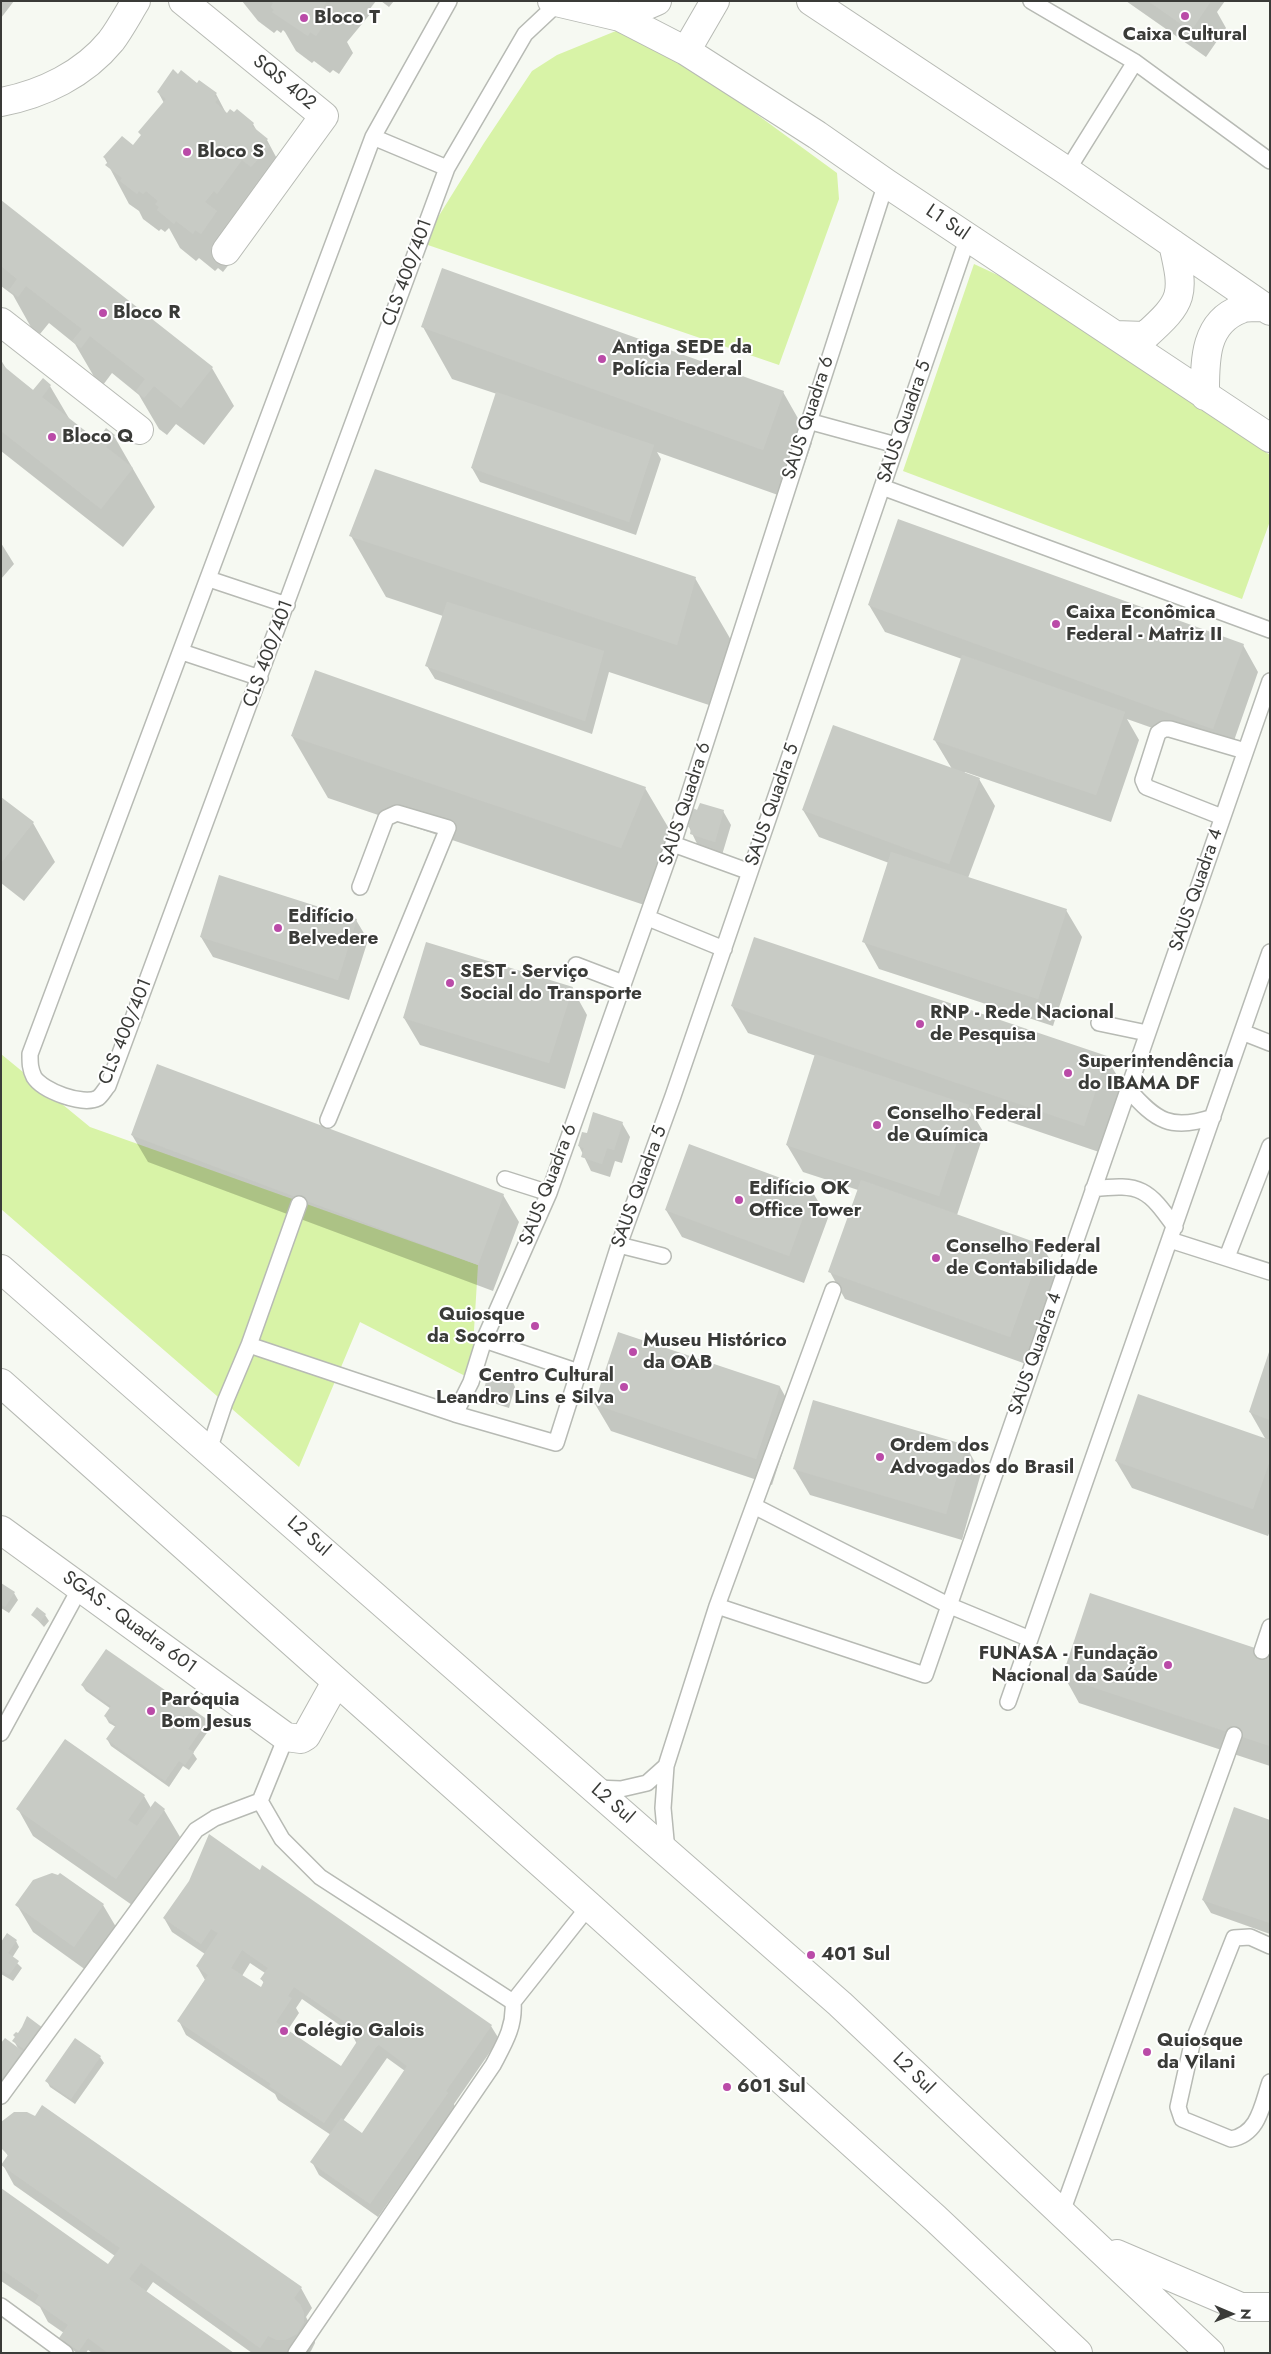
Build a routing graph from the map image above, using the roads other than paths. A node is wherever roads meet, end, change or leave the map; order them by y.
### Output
1 (136, 1) edge
2 (184, 1) edge
3 (449, 1) edge
4 (656, 1) edge
5 (715, 1) edge
6 (811, 1) edge
7 (1031, 1) edge
8 (554, 2) edge
9 (620, 17) junction
10 (686, 51) junction
11 (1134, 62) junction
12 (1, 102) edge
13 (373, 137) junction
14 (1270, 161) edge
15 (447, 168) junction
16 (1067, 171) junction
17 (886, 183) junction
18 (968, 237) junction
19 (1174, 244) junction
20 (226, 251) dead end
21 (1267, 309) edge
22 (1, 322) edge
23 (1115, 335) junction
24 (1205, 396) junction
25 (808, 421) junction
26 (138, 430) dead end
27 (1270, 438) edge
28 (896, 445) junction
29 (882, 487) junction
30 (209, 578) junction
31 (287, 606) junction
32 (1270, 630) edge
33 (182, 652) junction
34 (260, 678) junction
35 (1269, 687) edge
36 (1245, 751) junction
37 (1222, 817) junction
38 (673, 844) junction
39 (750, 872) junction
40 (360, 887) dead end
41 (648, 918) junction
42 (724, 949) junction
43 (1270, 952) edge
44 (576, 965) dead end
45 (622, 983) junction
46 (1099, 1022) dead end
47 (1242, 1032) junction
48 (1147, 1033) junction
49 (1270, 1043) edge
50 (1128, 1090) junction
51 (1213, 1117) junction
52 (328, 1120) dead end
53 (1270, 1146) edge
54 (505, 1179) dead end
55 (1093, 1189) junction
56 (549, 1193) junction
57 (298, 1204) dead end
58 (1173, 1234) junction
59 (619, 1245) junction
60 (663, 1256) dead end
61 (1227, 1258) junction
62 (1270, 1272) edge
63 (6, 1277) edge
64 (833, 1290) dead end
65 (484, 1340) junction
66 (250, 1345) junction
67 (578, 1372) junction
68 (1, 1383) edge
69 (455, 1414) junction
70 (209, 1450) junction
71 (754, 1506) junction
72 (1, 1530) edge
73 (80, 1588) junction
74 (948, 1605) junction
75 (718, 1606) junction
76 (1270, 1627) edge
77 (1030, 1639) junction
78 (1262, 1651) dead end
79 (336, 1682) junction
80 (1008, 1702) dead end
81 (1, 1733) edge
82 (1234, 1735) dead end
83 (286, 1737) junction
84 (666, 1766) junction
85 (594, 1788) junction
86 (260, 1801) junction
87 (667, 1851) junction
88 (589, 1906) junction
89 (1270, 1946) edge
90 (513, 2002) junction
91 (1270, 2082) edge
92 (1, 2096) edge
93 (1062, 2212) junction
94 (1098, 2246) junction
95 (1, 2306) edge
96 (1270, 2307) edge
97 (65, 2353) edge
98 (296, 2353) edge
99 (1078, 2353) edge
100 (1210, 2353) edge

1 - 12 main road
2 - 20 main road, SQS 402
3 - 13 lane, CLS 400/401
4 - 9 main road
5 - 10 main road
6 - 16 main road
7 - 11 lane
8 - 9 main road, L1 Sul
8 - 15 lane, CLS 400/401
9 - 10 main road, L1 Sul
10 - 17 main road, L1 Sul
11 - 14 lane
11 - 16 lane
13 - 15 lane
13 - 30 lane, CLS 400/401
15 - 31 lane, CLS 400/401
16 - 19 main road
17 - 18 main road, L1 Sul
17 - 25 lane, SAUS Quadra 6
18 - 23 main road, L1 Sul
18 - 28 lane, SAUS Quadra 5
19 - 21 main road
19 - 23 main road
21 - 24 main road
22 - 26 main road
23 - 24 main road, L1 Sul
24 - 27 main road, L1 Sul
25 - 28 lane
25 - 38 lane, SAUS Quadra 6
28 - 29 lane, SAUS Quadra 5
29 - 32 lane
29 - 39 lane, SAUS Quadra 5
30 - 31 lane
30 - 33 lane, CLS 400/401
31 - 34 lane, CLS 400/401
33 - 34 lane
33 - 34 lane, CLS 400/401
35 - 36 lane, SAUS Quadra 4
36 - 37 lane, SAUS Quadra 4
36 - 37 lane
37 - 48 lane, SAUS Quadra 4
38 - 39 lane
38 - 41 lane, SAUS Quadra 6
39 - 42 lane, SAUS Quadra 5
40 - 52 lane
41 - 42 lane
41 - 45 lane, SAUS Quadra 6
42 - 59 lane, SAUS Quadra 5
43 - 47 lane
44 - 45 lane
45 - 56 lane, SAUS Quadra 6
46 - 48 lane
47 - 49 lane
47 - 51 lane
48 - 50 lane, SAUS Quadra 4
50 - 51 lane
50 - 55 lane, SAUS Quadra 4
51 - 58 lane
53 - 61 lane
54 - 56 lane
55 - 58 lane
55 - 74 lane, SAUS Quadra 4
56 - 65 lane, SAUS Quadra 6
57 - 66 lane
58 - 61 lane
58 - 77 lane
59 - 60 lane
59 - 67 lane, SAUS Quadra 5
61 - 62 lane
63 - 70 main road, L2 Sul
64 - 71 lane
65 - 67 lane
65 - 69 lane, SAUS Quadra 6
66 - 69 lane
66 - 70 lane
67 - 69 lane, SAUS Quadra 5
68 - 79 main road
70 - 85 main road, L2 Sul
71 - 74 lane
71 - 75 lane
72 - 73 main road, SGAS - Quadra 601
73 - 81 lane
73 - 83 main road, SGAS - Quadra 601
74 - 75 lane, SAUS Quadra 4
74 - 77 lane
75 - 84 lane
76 - 78 lane
77 - 80 lane
79 - 83 main road
79 - 88 main road
82 - 93 lane
83 - 86 lane
84 - 85 lane
84 - 87 lane
85 - 87 main road, L2 Sul
86 - 90 lane
86 - 92 lane
87 - 93 main road, L2 Sul
88 - 90 lane
88 - 99 main road
89 - 91 lane
90 - 98 lane
93 - 94 main road, L2 Sul
94 - 96 main road
94 - 100 main road, L2 Sul
95 - 97 lane

